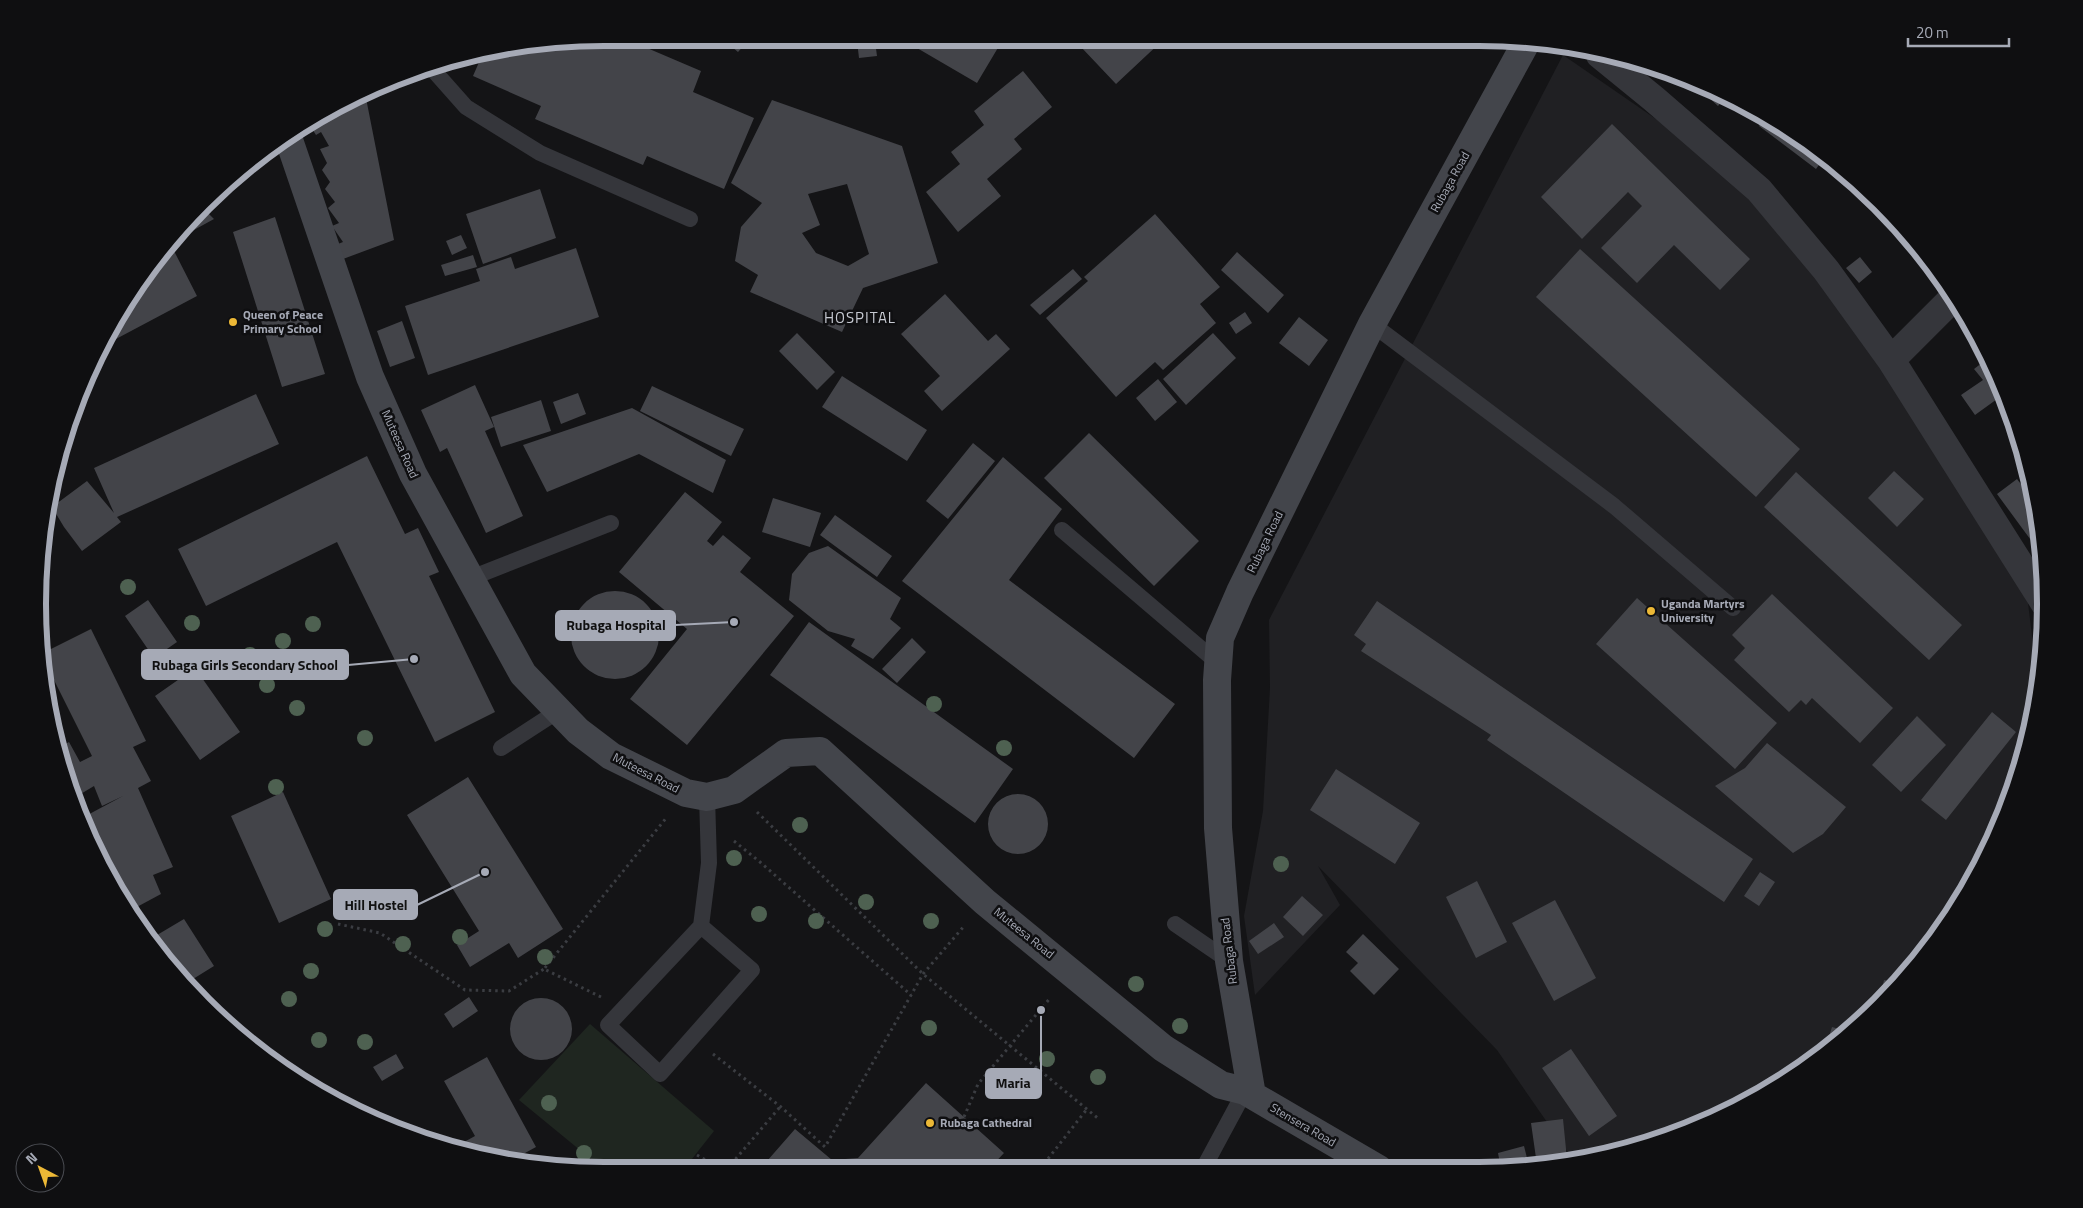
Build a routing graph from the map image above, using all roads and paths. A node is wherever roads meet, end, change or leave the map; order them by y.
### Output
1 (1523, 48) edge
2 (1608, 62) edge
3 (436, 73) edge
4 (290, 143) edge
5 (690, 219) dead end
6 (1948, 303) edge
7 (1372, 324) junction
8 (1891, 360) junction
9 (611, 523) dead end
10 (1062, 530) dead end
11 (471, 578) junction
12 (2037, 589) edge
13 (1733, 608) dead end
14 (1218, 663) junction
15 (558, 711) junction
16 (501, 748) dead end
17 (734, 790) junction
18 (700, 804) junction
19 (985, 902) junction
20 (338, 924) dead end
21 (1175, 924) dead end
22 (701, 926) junction
23 (1229, 962) junction
24 (544, 970) junction
25 (1072, 972) junction
26 (923, 974) junction
27 (911, 995) junction
28 (624, 1008) junction
29 (693, 1038) junction
30 (1010, 1046) junction
31 (1249, 1093) junction
32 (781, 1107) junction
33 (1087, 1109) junction
34 (964, 1117) dead end
35 (1100, 1120) dead end
36 (697, 1155) dead end
37 (709, 1162) edge
38 (733, 1162) edge
39 (1045, 1162) edge
40 (1207, 1162) edge
41 (1367, 1162) edge

1 - 7 street, Rubaga Road
2 - 8 street
3 - 5 lane
4 - 11 street, Muteesa Road
6 - 8 street
7 - 13 lane
7 - 14 street, Rubaga Road
8 - 12 street
9 - 11 lane
10 - 14 lane
11 - 15 street, Muteesa Road
14 - 23 street, Rubaga Road
15 - 16 lane
15 - 18 street, Muteesa Road
17 - 18 street, Muteesa Road
17 - 19 street, Muteesa Road
17 - 26 path
18 - 22 lane
18 - 24 path
18 - 27 path
19 - 25 street, Muteesa Road
19 - 26 path
20 - 24 path
21 - 23 lane
22 - 28 lane
22 - 29 lane
23 - 31 street, Rubaga Road
24 - 28 path
25 - 30 path
25 - 31 street, Muteesa Road
26 - 27 path
26 - 30 path
27 - 32 path
28 - 29 lane
29 - 32 path
30 - 33 path
30 - 34 path
31 - 40 lane
31 - 41 street, Stensera Road
32 - 38 path
33 - 35 path
33 - 39 path
36 - 37 path

